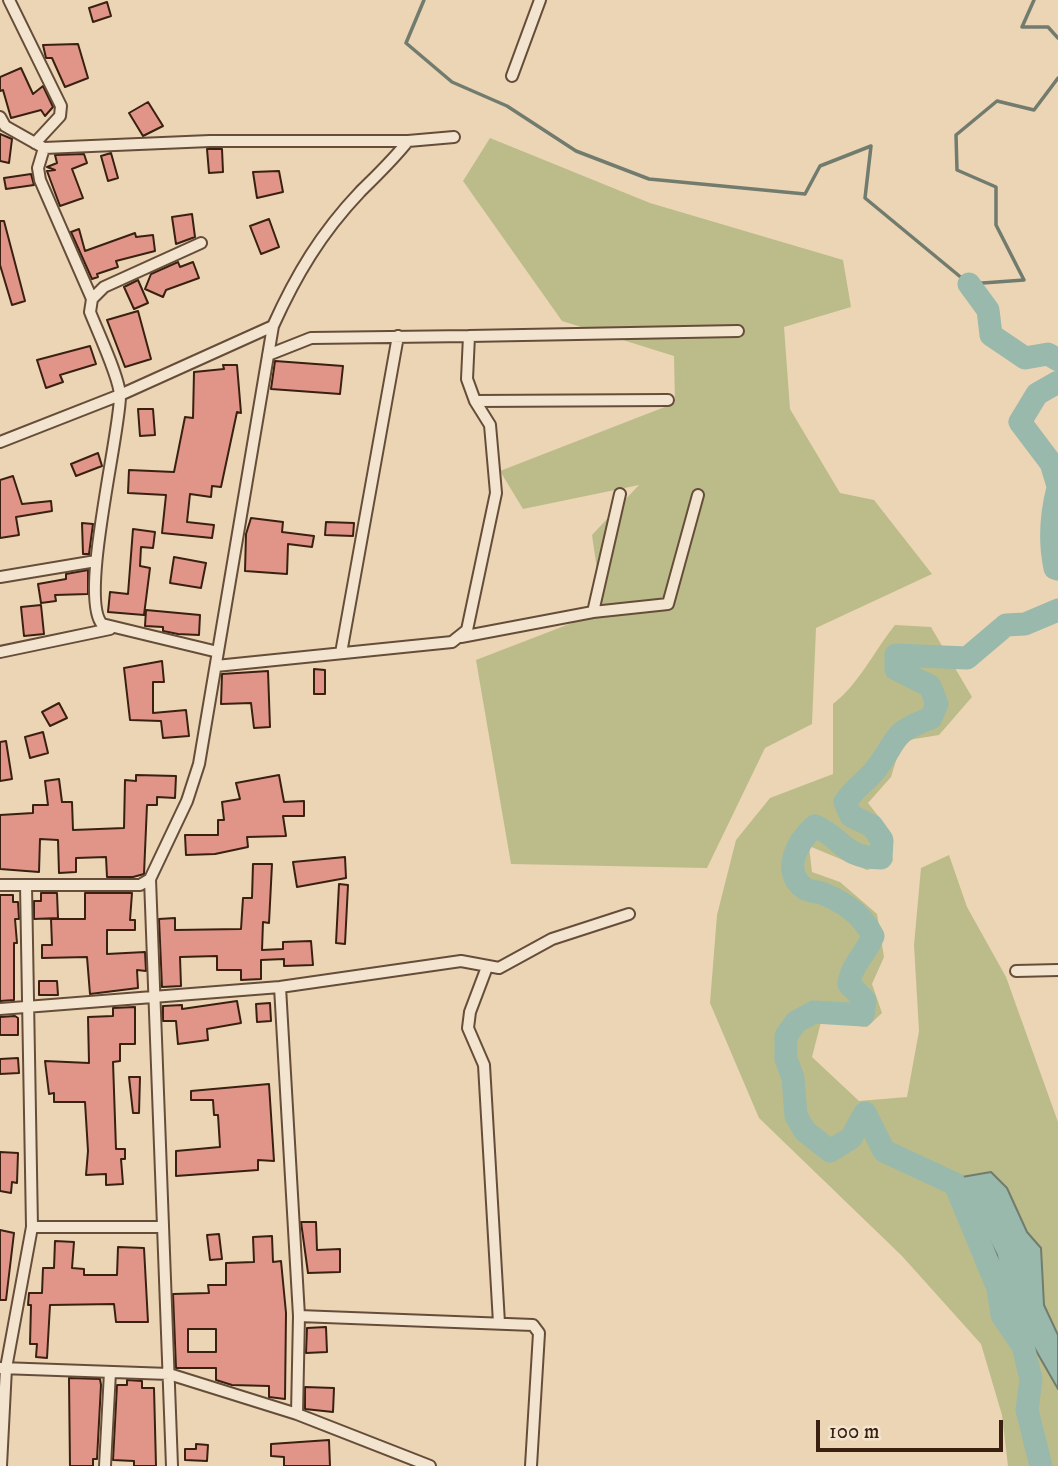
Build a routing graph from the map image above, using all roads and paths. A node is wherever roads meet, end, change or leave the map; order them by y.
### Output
1 (9, 0) edge
2 (540, 0) edge
3 (512, 76) dead end
4 (2, 123) edge
5 (454, 137) dead end
6 (408, 141) junction
7 (40, 145) junction
8 (201, 243) dead end
9 (92, 299) junction
10 (273, 326) junction
11 (738, 331) dead end
12 (398, 336) junction
13 (469, 336) junction
14 (268, 355) junction
15 (120, 395) junction
16 (668, 400) dead end
17 (475, 401) junction
18 (0, 442) edge
19 (620, 494) dead end
20 (698, 495) dead end
21 (96, 561) junction
22 (0, 577) edge
23 (593, 611) junction
24 (116, 627) junction
25 (461, 637) junction
26 (0, 652) edge
27 (218, 652) junction
28 (341, 653) junction
29 (216, 666) junction
30 (150, 879) junction
31 (0, 885) edge
32 (26, 885) junction
33 (629, 914) dead end
34 (487, 967) junction
35 (1058, 970) edge
36 (1016, 971) dead end
37 (280, 987) junction
38 (154, 998) junction
39 (27, 1007) junction
40 (0, 1009) edge
41 (32, 1227) junction
42 (161, 1227) junction
43 (299, 1316) junction
44 (499, 1323) junction
45 (3, 1368) edge
46 (110, 1372) junction
47 (169, 1374) junction
48 (297, 1413) junction
49 (1, 1466) edge
50 (105, 1466) edge
51 (172, 1466) edge
52 (430, 1466) edge
53 (531, 1466) edge

1 - 7 street
2 - 3 street
4 - 7 street
5 - 6 street
6 - 7 street
6 - 10 street
7 - 9 street
8 - 9 street
9 - 15 street
10 - 14 street
10 - 15 street
11 - 13 street
12 - 13 street
12 - 14 street
12 - 28 street
13 - 17 street
14 - 27 street
15 - 18 street
15 - 21 street
16 - 17 street
17 - 25 street
19 - 23 street
20 - 23 street
21 - 22 street
21 - 24 street
23 - 25 street
24 - 26 street
24 - 27 street
25 - 28 street
27 - 29 street
28 - 29 street
29 - 30 street
30 - 32 street
30 - 38 street
31 - 32 street
32 - 39 street
33 - 34 street
34 - 37 street
34 - 44 street
35 - 36 street
37 - 38 street
37 - 43 street
38 - 39 street
38 - 42 street
39 - 40 street
39 - 41 street
41 - 42 street
41 - 45 street
42 - 47 street
43 - 44 street
43 - 48 street
44 - 53 street
45 - 46 street
45 - 49 street
46 - 47 street
46 - 50 street
47 - 48 street
47 - 51 street
48 - 52 street

